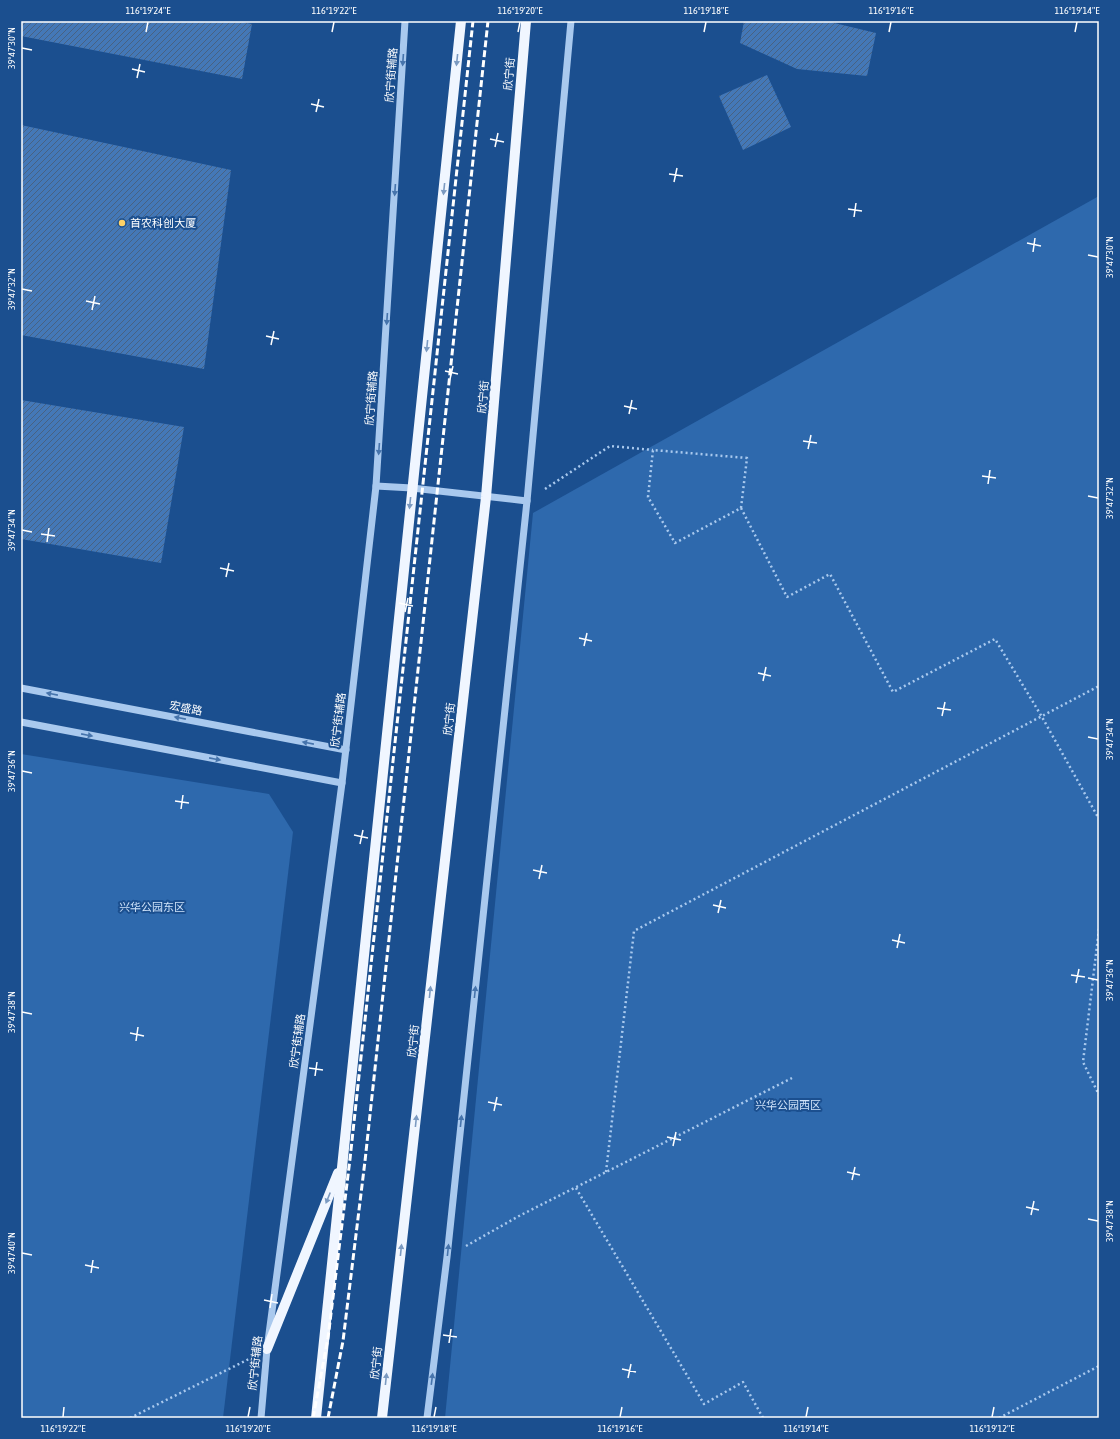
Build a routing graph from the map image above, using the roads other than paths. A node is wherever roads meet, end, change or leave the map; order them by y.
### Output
1 (405, 21) edge
2 (461, 21) edge
3 (526, 21) edge
4 (572, 21) edge
5 (376, 486) junction
6 (412, 488) junction
7 (486, 497) junction
8 (527, 501) junction
9 (21, 688) edge
10 (21, 722) edge
11 (346, 750) junction
12 (342, 783) junction
13 (342, 1162) junction
14 (267, 1349) junction
15 (261, 1418) edge
16 (316, 1418) edge
17 (382, 1418) edge
18 (428, 1418) edge

1 -> 5 street, 欣宁街辅路
2 -> 6 main road
3 - 7 main road, 欣宁街
4 - 8 street
5 - 6 street
5 - 11 street, 欣宁街辅路
6 - 7 street
6 -> 13 main road
7 - 8 street
17 -> 7 main road, 欣宁街
18 -> 8 street
11 -> 9 street, 宏盛路
10 -> 12 street
11 - 12 street, 欣宁街辅路
12 - 14 street, 欣宁街辅路
13 -> 14 main road
13 - 16 main road
14 - 15 street, 欣宁街辅路

